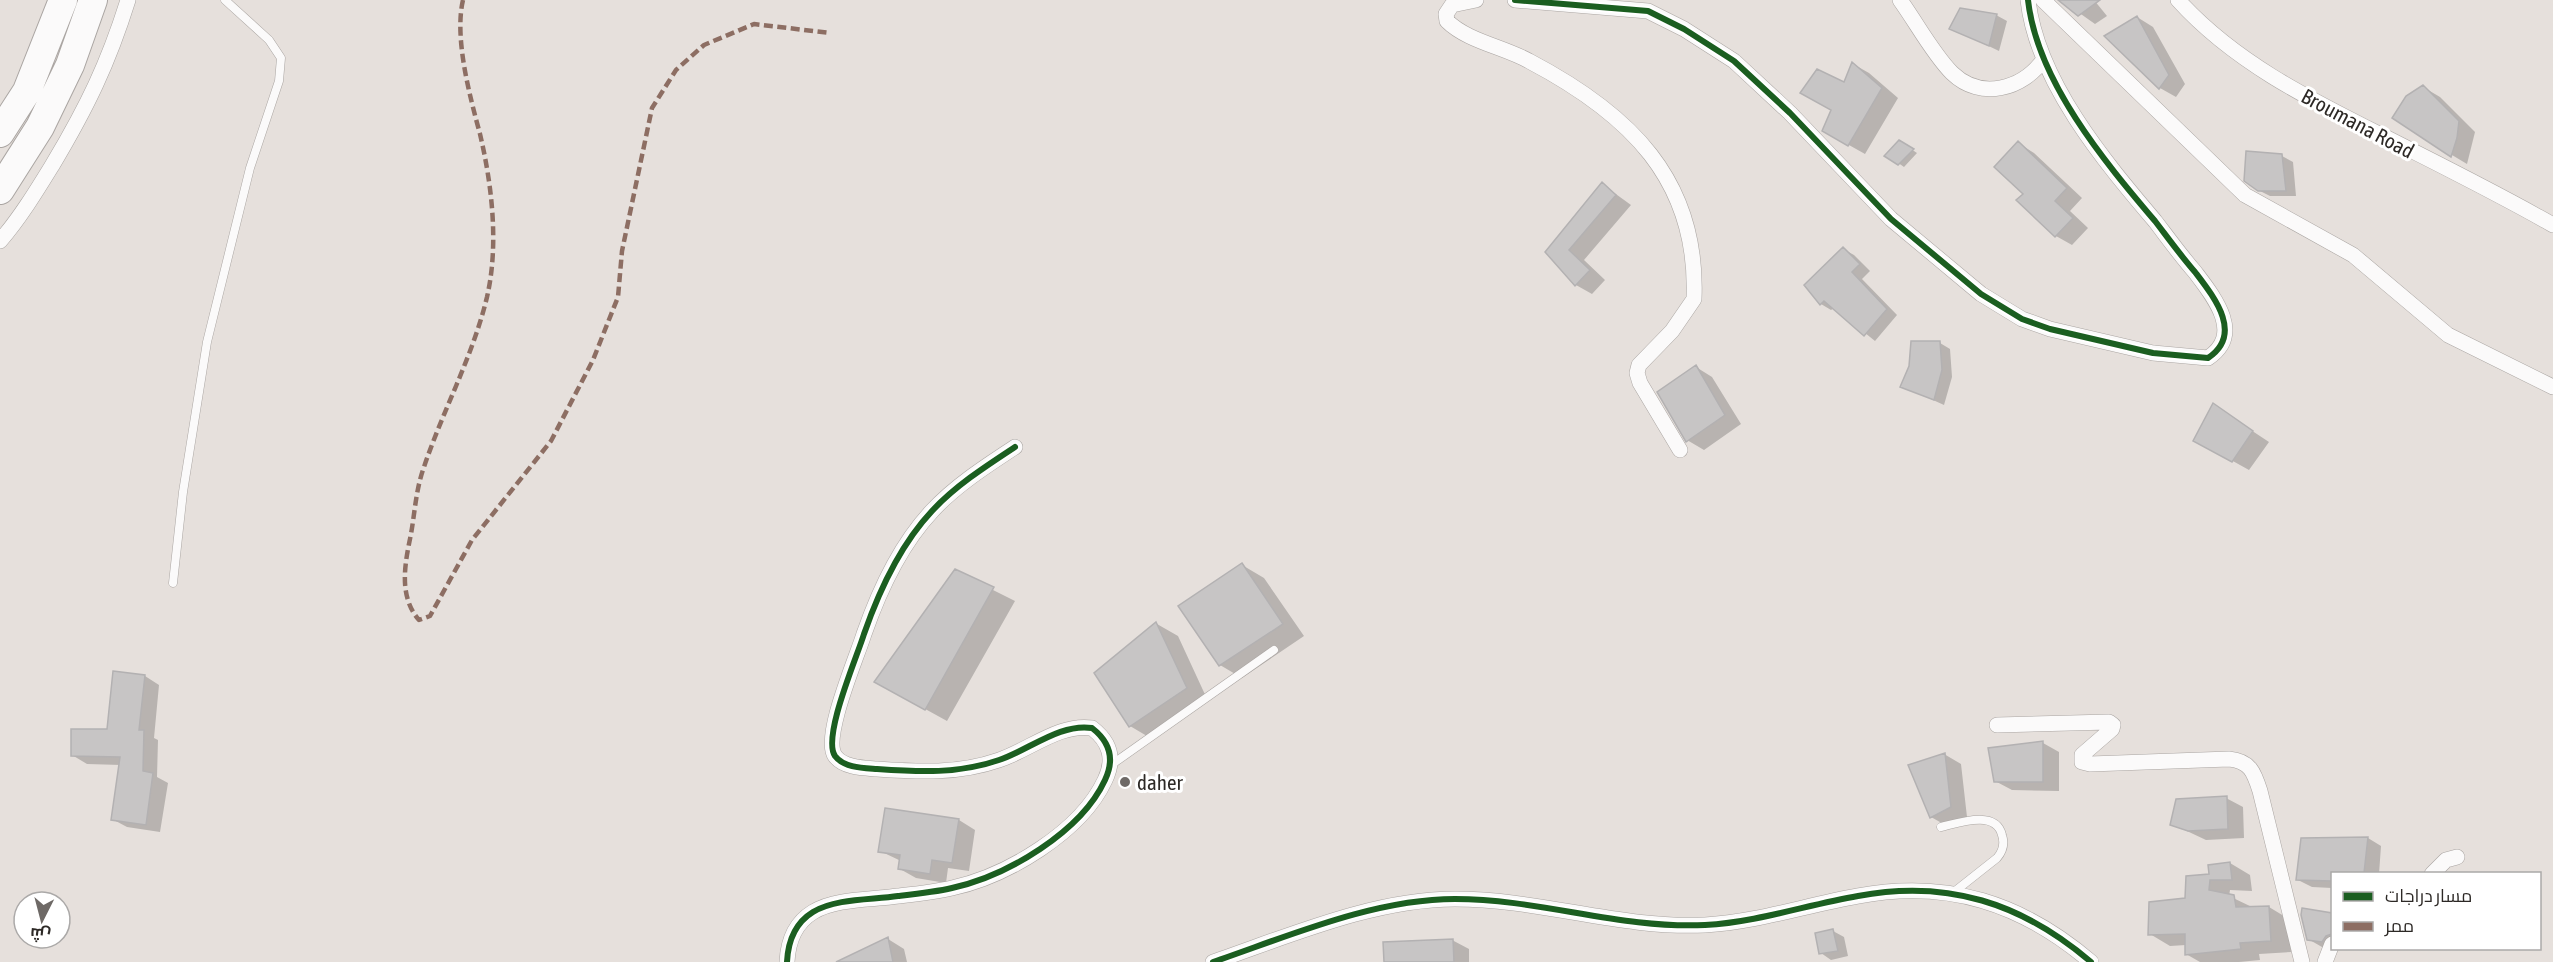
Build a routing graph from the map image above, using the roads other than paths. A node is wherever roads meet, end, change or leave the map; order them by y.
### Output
1 (63, 0) edge
2 (93, 0) edge
3 (128, 0) edge
4 (225, 0) edge
5 (1476, 0) edge
6 (1515, 0) edge
7 (1900, 0) edge
8 (2028, 0) edge
9 (2043, 0) edge
10 (2178, 0) edge
11 (2044, 59) junction
12 (0, 133) edge
13 (0, 190) edge
14 (2553, 225) edge
15 (0, 241) edge
16 (2553, 387) edge
17 (1015, 447) dead end
18 (1680, 450) dead end
19 (173, 583) dead end
20 (1274, 650) dead end
21 (1997, 725) dead end
22 (1111, 765) junction
23 (1941, 827) dead end
24 (2457, 856) dead end
25 (2433, 872) edge
26 (1954, 892) junction
27 (2331, 947) edge
28 (787, 962) edge
29 (1213, 962) edge
30 (2091, 962) edge
31 (2302, 962) edge
32 (2325, 962) edge

1 - 12 highway
2 - 13 highway
3 - 15 street
4 - 19 lane
5 - 18 street
6 - 11 street
7 - 11 street
8 - 11 street
9 - 16 street
10 - 14 street, Broumana Road
17 - 22 street
20 - 22 lane
21 - 31 street
22 - 28 street
23 - 26 lane
24 - 25 street
26 - 29 street
26 - 30 street
27 - 32 street

